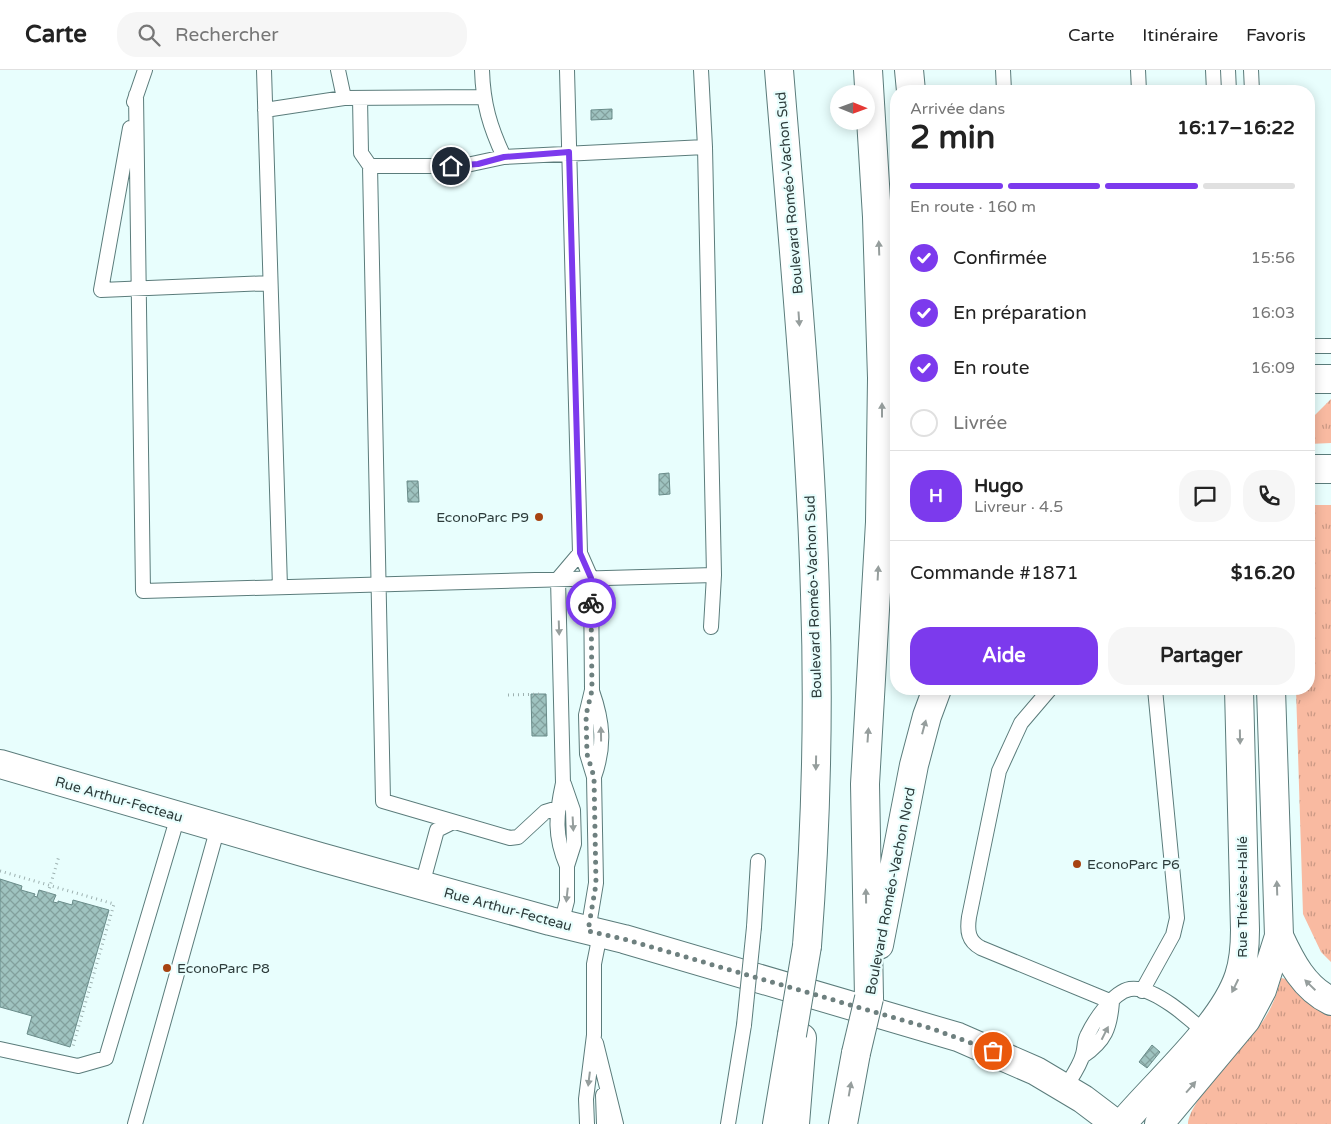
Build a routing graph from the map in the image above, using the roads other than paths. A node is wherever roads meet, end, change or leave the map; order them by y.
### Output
1 (145, 70) edge
2 (264, 70) edge
3 (338, 70) edge
4 (482, 70) edge
5 (567, 70) edge
6 (701, 70) edge
7 (779, 70) edge
8 (868, 70) edge
9 (909, 70) edge
10 (1003, 70) edge
11 (1138, 70) edge
12 (1213, 70) edge
13 (1228, 70) edge
14 (1251, 70) edge
15 (910, 85) edge
16 (1004, 85) edge
17 (1139, 85) edge
18 (1214, 85) edge
19 (1229, 85) edge
20 (1252, 85) edge
21 (136, 95) junction
22 (483, 97) junction
23 (344, 98) junction
24 (360, 98) junction
25 (265, 110) junction
26 (705, 147) junction
27 (569, 152) junction
28 (504, 157) junction
29 (370, 166) junction
30 (270, 283) junction
31 (138, 289) junction
32 (1315, 346) edge
33 (1331, 346) edge
34 (1315, 379) edge
35 (1331, 379) edge
36 (1315, 469) edge
37 (1331, 469) edge
38 (580, 553) junction
39 (714, 575) junction
40 (591, 578) junction
41 (558, 579) junction
42 (379, 584) junction
43 (280, 587) junction
44 (712, 627) dead end
45 (934, 695) edge
46 (1045, 695) edge
47 (1156, 695) edge
48 (1239, 695) edge
49 (1272, 695) edge
50 (0, 764) edge
51 (563, 783) junction
52 (558, 808) junction
53 (178, 816) junction
54 (453, 822) junction
55 (218, 828) junction
56 (758, 861) dead end
57 (567, 866) junction
58 (422, 885) junction
59 (560, 924) junction
60 (594, 932) junction
61 (1278, 936) junction
62 (871, 963) junction
63 (1142, 991) junction
64 (1331, 1001) edge
65 (1112, 1002) junction
66 (594, 1035) junction
67 (797, 1037) junction
68 (1214, 1042) junction
69 (0, 1048) edge
70 (602, 1067) junction
71 (1065, 1088) junction
72 (135, 1124) edge
73 (587, 1124) edge
74 (604, 1124) edge
75 (616, 1124) edge
76 (728, 1124) edge
77 (777, 1124) edge
78 (795, 1124) edge
79 (843, 1124) edge
80 (1116, 1124) edge
81 (1122, 1124) edge
82 (1159, 1124) edge

1 - 21 lane
2 - 25 lane
3 - 23 lane
4 - 22 lane
5 - 27 lane
6 - 26 lane
7 -> 67 main road, Boulevard Roméo-Vachon Sud, bridge
62 -> 8 main road
9 - 15 main road
10 - 16 lane
11 - 17 lane
12 - 18 lane
13 - 19 lane
14 - 20 lane
21 - 31 lane
21 - 31 lane
22 - 24 lane
22 - 28 lane
23 - 24 lane
23 - 25 lane
24 - 29 lane
25 - 30 lane
26 - 27 lane
26 - 39 lane
27 - 28 lane
27 - 38 lane
28 - 29 lane
29 - 42 lane
30 - 31 lane
30 - 43 lane
31 - 43 lane
32 - 33 lane
34 - 35 main road
36 - 37 main road
38 - 40 lane
38 - 41 lane
39 - 40 lane
39 - 44 lane
40 - 41 lane
60 -> 40 lane
41 - 42 lane
41 -> 51 lane
42 - 43 lane
42 - 54 lane
62 -> 45 main road, Boulevard Roméo-Vachon Nord
46 - 65 lane
47 - 63 lane
48 -> 68 main road, Rue Thérèse-Hallé
61 -> 49 main road, Rue Thérèse-Hallé
50 - 53 main road, Rue Arthur-Fecteau
51 - 52 lane
51 -> 57 lane
52 - 54 lane
52 - 57 lane
53 - 55 main road, Rue Arthur-Fecteau
53 - 69 lane
54 - 58 lane
55 - 58 main road, Rue Arthur-Fecteau
55 - 72 lane
56 - 76 lane, bridge
57 -> 59 lane
58 - 59 main road, Rue Arthur-Fecteau
59 - 60 main road, Rue Arthur-Fecteau
60 - 66 lane
60 - 71 main road, Rue Arthur-Fecteau
64 -> 61 main road
61 - 68 main road, Rue Thérèse-Hallé
79 -> 62 main road, Boulevard Roméo-Vachon Nord, bridge
63 - 65 lane
63 - 68 lane
65 - 71 lane
66 - 70 lane
66 -> 73 lane
67 - 77 main road
67 - 78 main road
68 - 81 main road, Rue Thérèse-Hallé
82 -> 68 main road, Rue Thérèse-Hallé
70 - 74 lane
70 - 75 lane
71 - 80 main road, Rue Arthur-Fecteau

